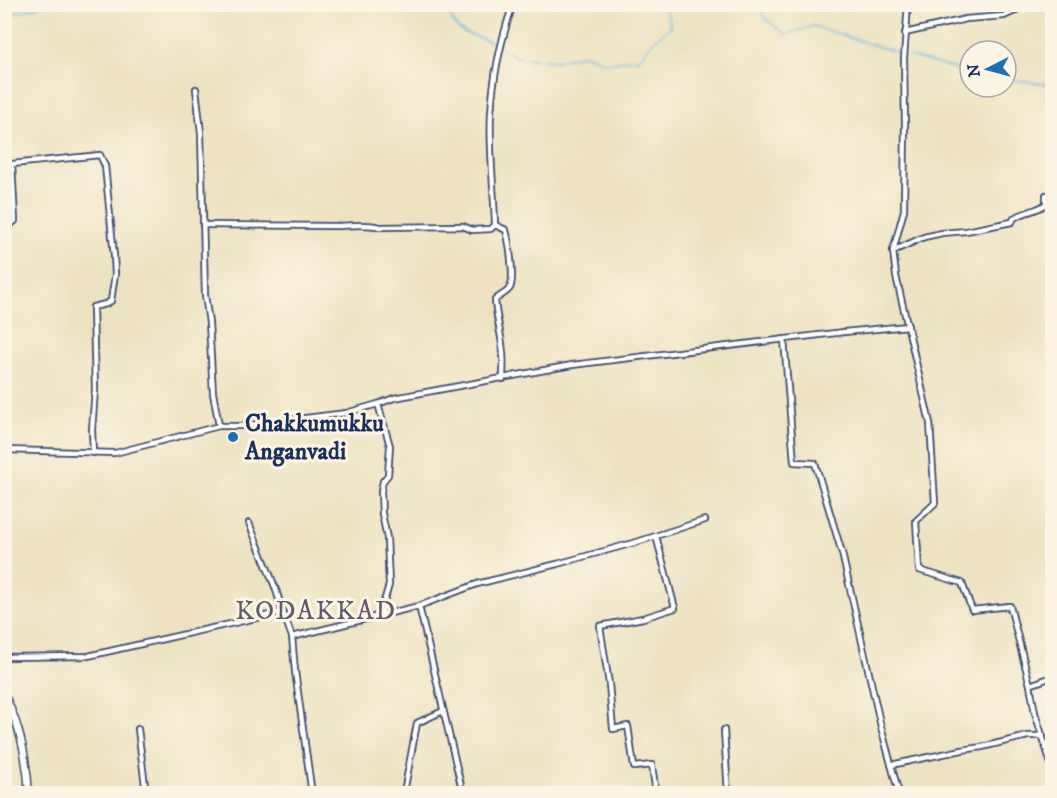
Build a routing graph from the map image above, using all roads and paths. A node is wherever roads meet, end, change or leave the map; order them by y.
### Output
1 (513, 4) edge
2 (909, 4) edge
3 (1015, 11) dead end
4 (905, 33) junction
5 (196, 89) dead end
6 (1046, 195) dead end
7 (203, 225) junction
8 (495, 225) junction
9 (4, 230) edge
10 (893, 250) junction
11 (908, 326) junction
12 (784, 339) junction
13 (503, 379) junction
14 (378, 404) junction
15 (219, 426) junction
16 (4, 450) edge
17 (93, 453) junction
18 (705, 520) dead end
19 (249, 523) dead end
20 (656, 536) junction
21 (420, 606) junction
22 (283, 612) junction
23 (382, 615) junction
24 (292, 638) junction
25 (4, 657) edge
26 (1053, 677) edge
27 (1030, 685) junction
28 (4, 694) edge
29 (443, 711) junction
30 (138, 729) dead end
31 (724, 730) dead end
32 (1043, 736) junction
33 (891, 765) junction
34 (1053, 767) edge
35 (29, 794) edge
36 (146, 794) edge
37 (310, 794) edge
38 (406, 794) edge
39 (463, 794) edge
40 (656, 794) edge
41 (728, 794) edge
42 (899, 794) edge

1 - 8 street
2 - 4 street
3 - 4 street
4 - 10 street
5 - 7 street
6 - 10 street
7 - 8 street
7 - 15 street
8 - 13 street
9 - 17 street
10 - 11 street
11 - 12 street
11 - 27 street
12 - 13 street
12 - 33 street
13 - 14 street
14 - 15 street
14 - 23 street
15 - 17 street
16 - 17 street
18 - 20 street
19 - 22 street
20 - 21 street
20 - 40 street
21 - 23 street
21 - 29 street
22 - 24 street
22 - 25 street
23 - 24 street
24 - 37 street
26 - 27 street
27 - 32 street
28 - 35 main road
29 - 38 street
29 - 39 street
30 - 36 street
31 - 41 street
32 - 33 street
32 - 34 street
33 - 42 street

